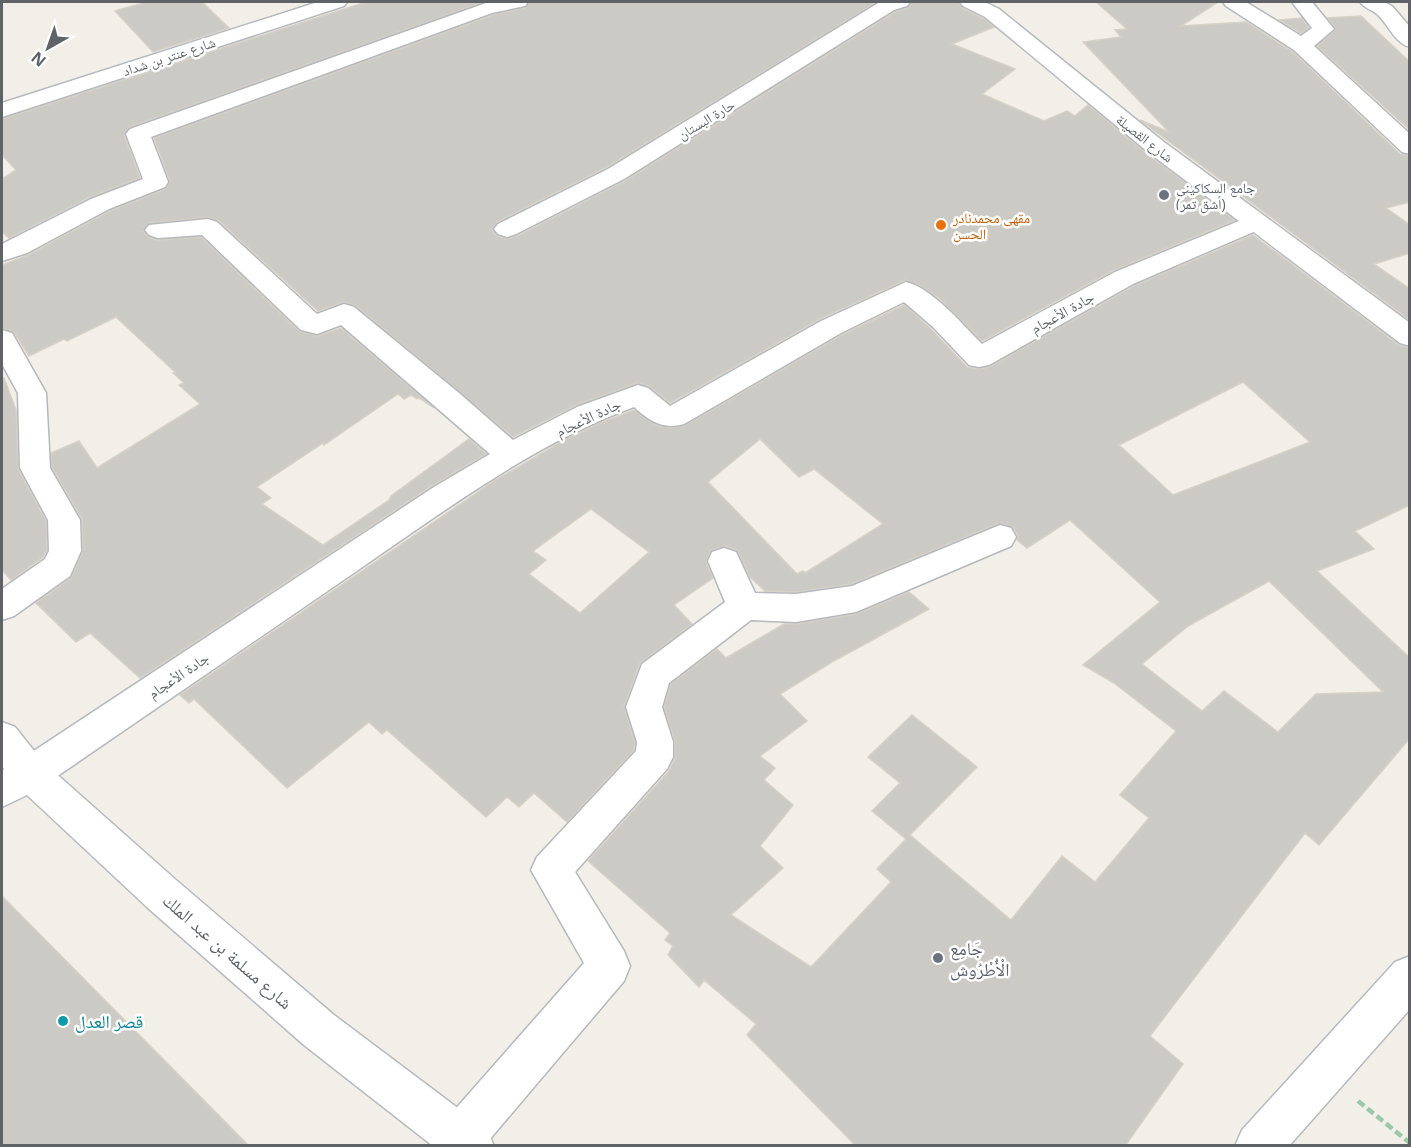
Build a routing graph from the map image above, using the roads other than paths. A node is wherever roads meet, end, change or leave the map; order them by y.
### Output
1 (337, 2) edge
2 (518, 2) edge
3 (900, 2) edge
4 (970, 2) edge
5 (1233, 2) edge
6 (1302, 2) edge
7 (1377, 6) edge
8 (1410, 7) edge
9 (1410, 41) edge
10 (1301, 46) junction
11 (2, 110) edge
12 (1410, 147) edge
13 (1256, 222) junction
14 (507, 229) dead end
15 (158, 230) dead end
16 (2, 253) edge
17 (1409, 335) edge
18 (2, 339) edge
19 (510, 455) junction
20 (1000, 537) dead end
21 (724, 561) dead end
22 (2, 606) edge
23 (744, 606) junction
24 (2, 738) edge
25 (16, 782) edge
26 (1410, 977) edge
27 (465, 1142) edge
28 (1258, 1146) edge

1 - 11 street, شارع عنتر بن شداد
2 - 16 street
3 - 14 street, حارة البستان
4 - 13 street, شارع القصيلة
5 - 10 street
6 - 10 street
7 - 8 street
7 - 9 street
10 - 12 street
13 - 17 street, شارع القصيلة
13 - 19 street, جادة الأعجام
15 - 19 street
18 - 22 street
19 - 25 street, جادة الأعجام
20 - 23 street
21 - 23 street
23 - 27 street
24 - 25 street, شارع مسلمة بن عبد الملك
25 - 27 street, شارع مسلمة بن عبد الملك
26 - 28 street

